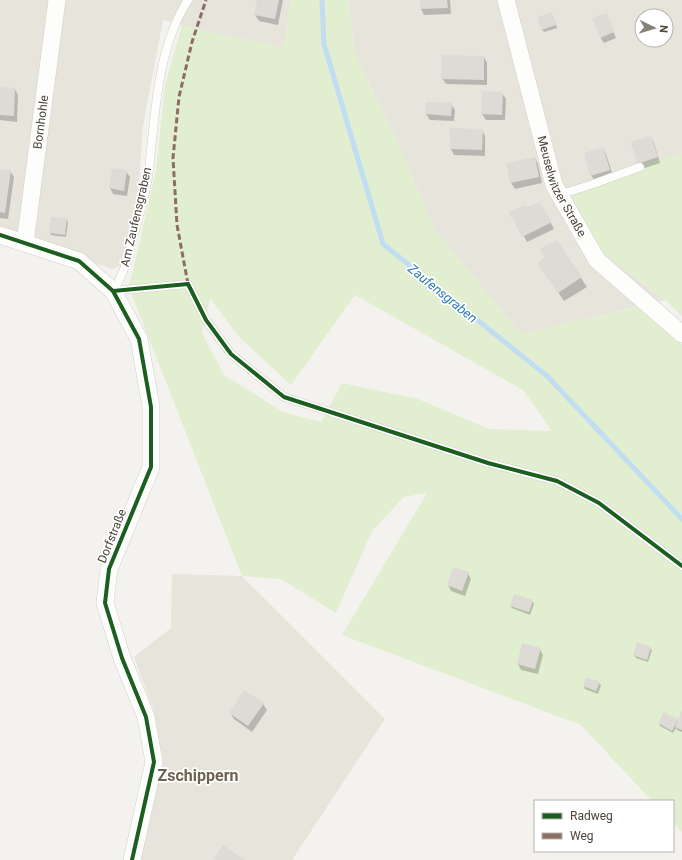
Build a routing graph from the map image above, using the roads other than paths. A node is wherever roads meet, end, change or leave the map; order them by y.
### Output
1 (57, 0) edge
2 (188, 0) edge
3 (506, 0) edge
4 (640, 167) dead end
5 (559, 195) junction
6 (0, 235) edge
7 (25, 243) junction
8 (113, 291) junction
9 (682, 334) edge
10 (682, 566) edge
11 (132, 860) edge

1 - 7 street, Bornhohle
2 - 8 lane, Am Zaufensgraben
3 - 5 street, Meuselwitzer Straße
4 - 5 lane
5 - 9 street, Meuselwitzer Straße
6 - 7 street
7 - 8 street
8 - 10 lane
8 - 11 street, Dorfstraße

